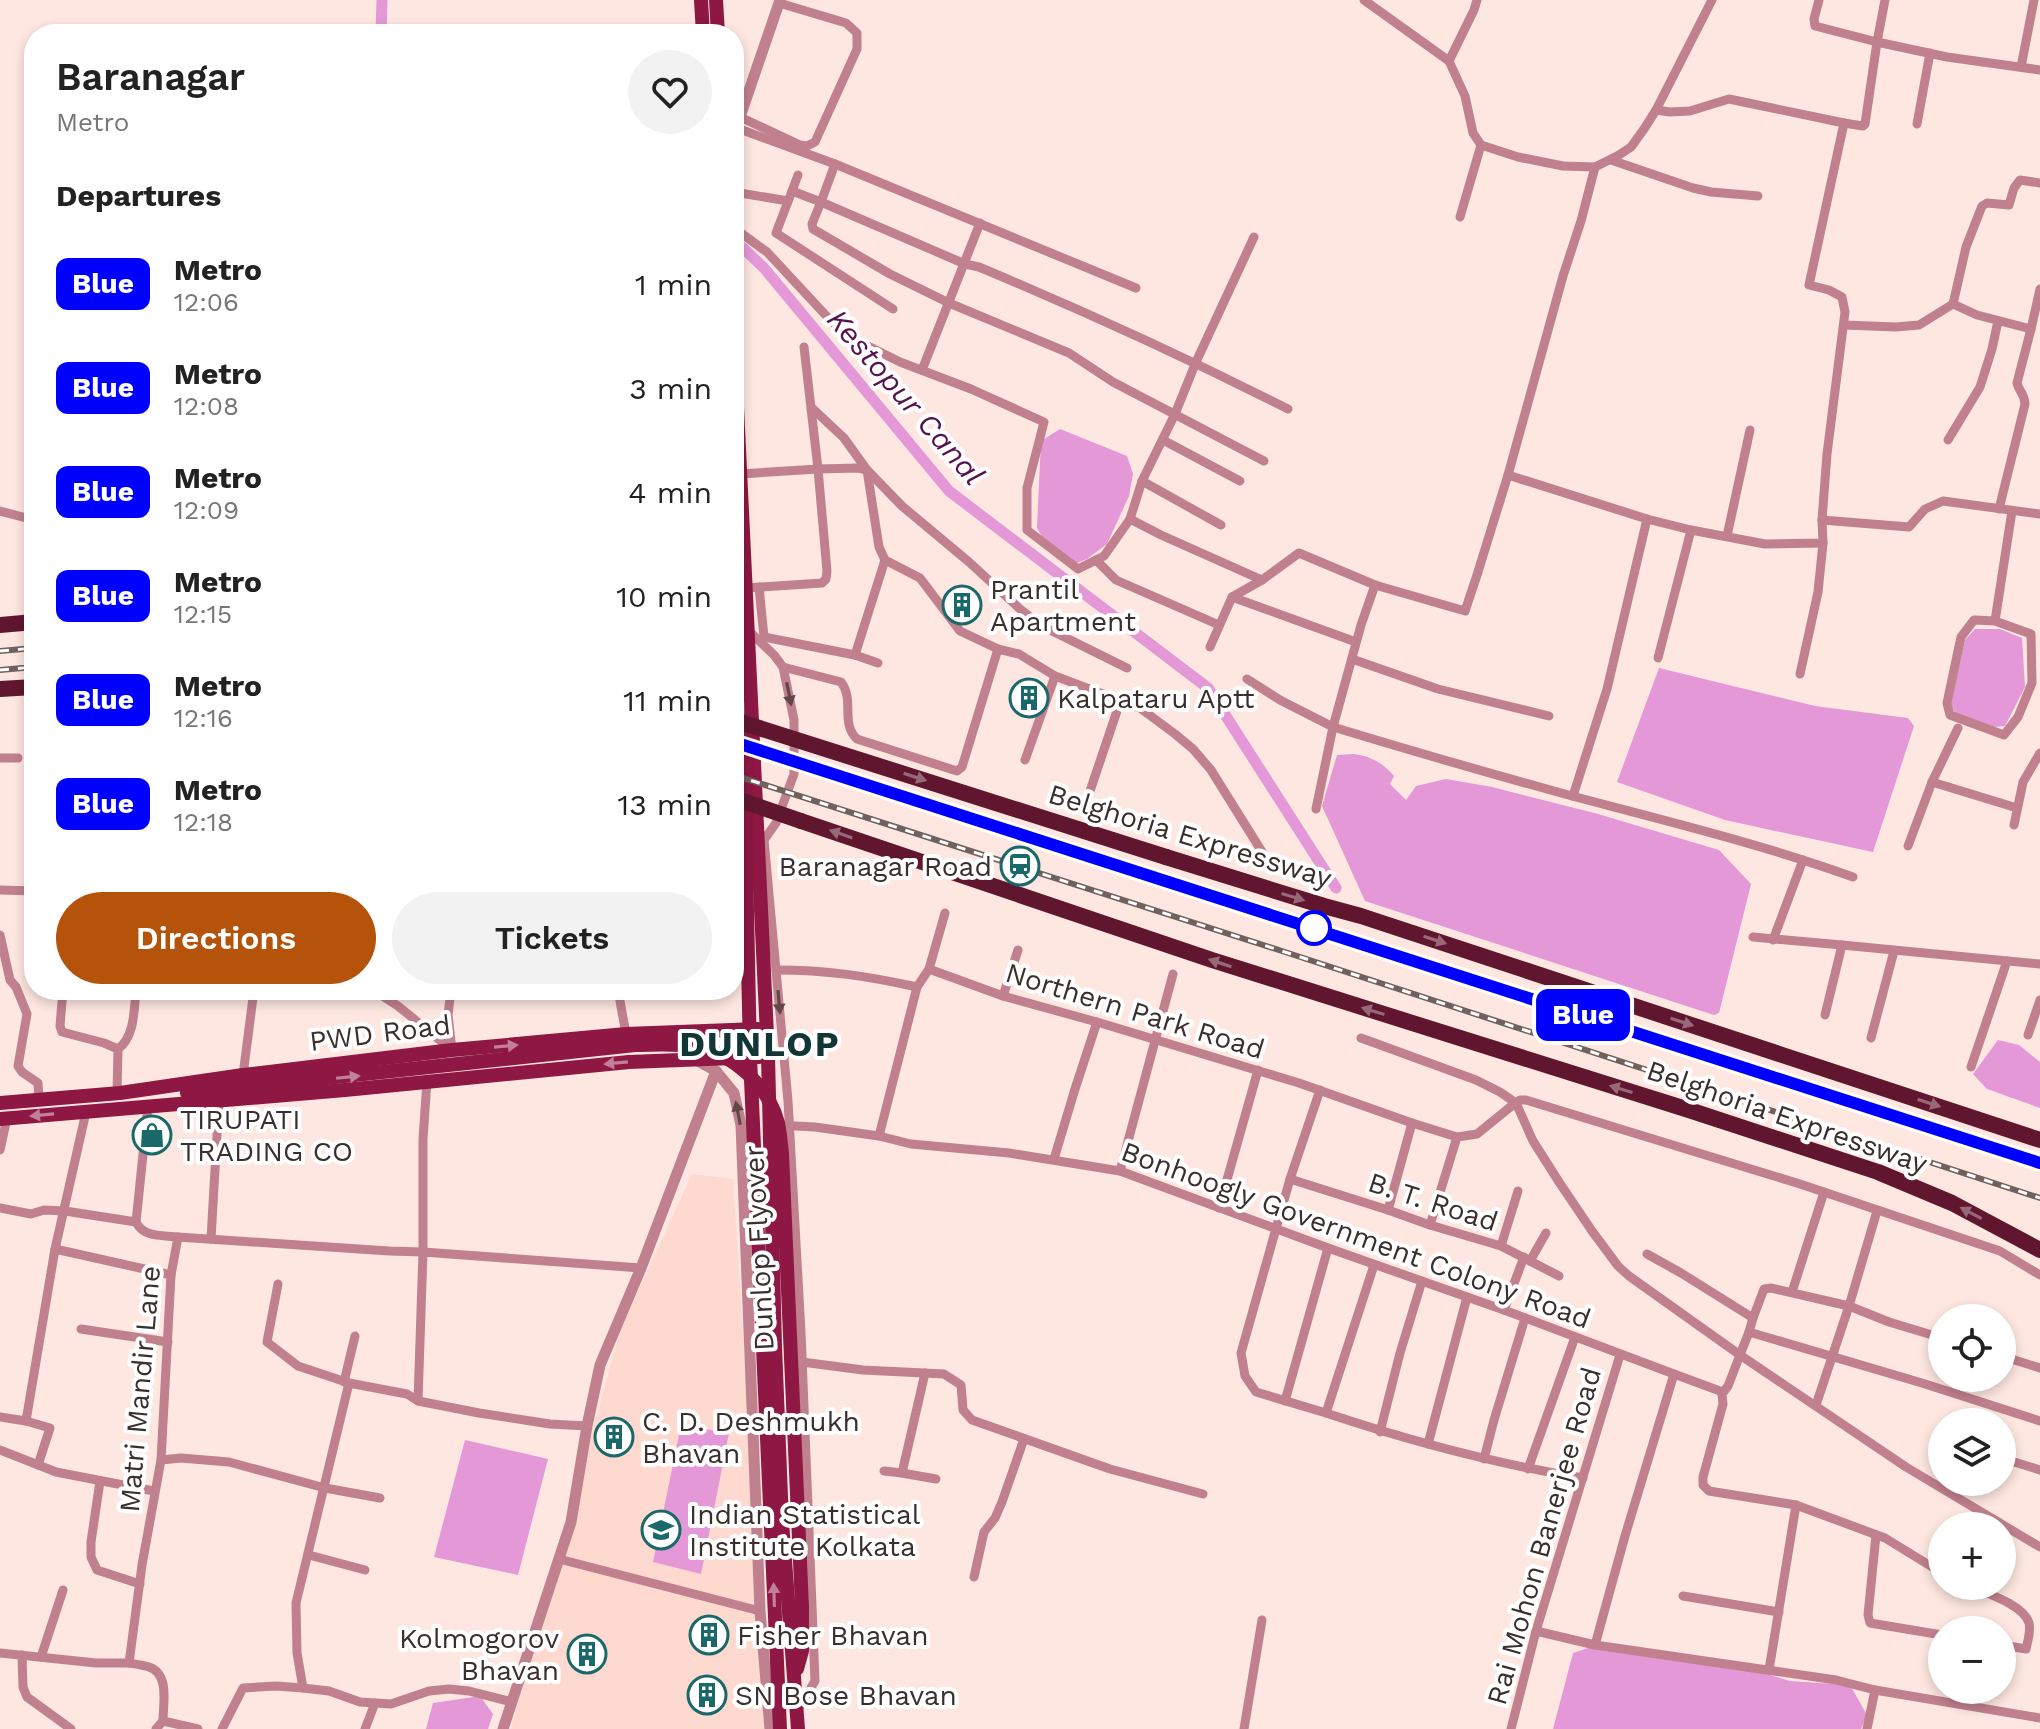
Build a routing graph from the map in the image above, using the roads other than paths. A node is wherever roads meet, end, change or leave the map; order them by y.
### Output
1 (701, 0) edge
2 (716, 0) edge
3 (1364, 0) edge
4 (1477, 0) edge
5 (1712, 0) edge
6 (1819, 0) edge
7 (1885, 0) edge
8 (2034, 0) edge
9 (779, 2) edge
10 (702, 24) edge
11 (717, 24) edge
12 (1877, 42) junction
13 (1930, 53) junction
14 (1449, 61) junction
15 (2021, 67) junction
16 (2040, 70) edge
17 (744, 101) edge
18 (1656, 110) junction
19 (1844, 123) junction
20 (1917, 124) dead end
21 (744, 127) edge
22 (744, 127) edge
23 (1481, 145) junction
24 (1611, 160) junction
25 (835, 164) junction
26 (1595, 167) junction
27 (798, 175) dead end
28 (2040, 183) edge
29 (792, 191) junction
30 (744, 194) edge
31 (1758, 196) dead end
32 (788, 201) junction
33 (821, 202) junction
34 (1460, 217) dead end
35 (980, 223) junction
36 (776, 233) junction
37 (744, 235) edge
38 (1254, 237) dead end
39 (767, 252) junction
40 (965, 264) junction
41 (1136, 288) dead end
42 (2040, 289) edge
43 (949, 303) junction
44 (1953, 304) junction
45 (893, 309) dead end
46 (2037, 315) edge
47 (1998, 321) junction
48 (1844, 325) junction
49 (2031, 329) junction
50 (804, 347) dead end
51 (1196, 362) junction
52 (922, 370) junction
53 (812, 408) junction
54 (1288, 409) dead end
55 (1175, 414) junction
56 (1750, 430) dead end
57 (1163, 440) junction
58 (1948, 440) dead end
59 (1264, 461) dead end
60 (818, 469) junction
61 (867, 470) junction
62 (744, 474) edge
63 (1508, 475) junction
64 (1142, 481) junction
65 (1240, 481) dead end
66 (1999, 509) junction
67 (0, 511) edge
68 (2012, 511) junction
69 (744, 512) edge
70 (2040, 514) edge
71 (24, 517) edge
72 (1130, 519) junction
73 (1647, 519) junction
74 (1822, 520) junction
75 (1221, 525) dead end
76 (1691, 530) junction
77 (1727, 536) junction
78 (1823, 543) junction
79 (885, 560) junction
80 (1096, 560) junction
81 (1262, 580) junction
82 (1375, 585) junction
83 (752, 587) junction
84 (1232, 597) junction
85 (744, 619) edge
86 (1995, 621) junction
87 (24, 623) edge
88 (0, 625) edge
89 (1219, 625) junction
90 (744, 634) edge
91 (1356, 642) junction
92 (1210, 647) dead end
93 (998, 649) junction
94 (855, 655) junction
95 (1658, 658) dead end
96 (1352, 659) junction
97 (878, 663) dead end
98 (783, 667) junction
99 (1127, 668) dead end
100 (1800, 674) dead end
101 (1055, 676) junction
102 (744, 679) edge
103 (1247, 679) dead end
104 (24, 688) edge
105 (0, 689) edge
106 (1120, 702) junction
107 (1549, 716) dead end
108 (744, 723) edge
109 (1333, 727) junction
110 (1958, 728) dead end
111 (2040, 753) edge
112 (0, 758) edge
113 (18, 758) dead end
114 (1025, 760) dead end
115 (1932, 782) junction
116 (1573, 796) junction
117 (1088, 797) dead end
118 (744, 801) edge
119 (2017, 808) junction
120 (1316, 809) dead end
121 (2014, 825) dead end
122 (1908, 846) dead end
123 (1803, 860) junction
124 (1274, 871) dead end
125 (1853, 877) dead end
126 (0, 890) edge
127 (24, 891) edge
128 (945, 913) dead end
129 (0, 935) edge
130 (1753, 937) dead end
131 (1773, 940) junction
132 (1842, 945) junction
133 (1018, 950) dead end
134 (1894, 951) junction
135 (2007, 961) junction
136 (2040, 964) edge
137 (744, 968) edge
138 (929, 969) junction
139 (776, 970) junction
140 (1173, 974) dead end
141 (917, 987) junction
142 (1003, 996) junction
143 (62, 1000) edge
144 (134, 1000) edge
145 (253, 1000) edge
146 (389, 1000) edge
147 (450, 1000) edge
148 (620, 1000) edge
149 (2040, 1000) edge
150 (1825, 1015) dead end
151 (1097, 1022) junction
152 (750, 1028) junction
153 (766, 1029) junction
154 (626, 1034) junction
155 (2028, 1035) dead end
156 (1361, 1038) dead end
157 (1871, 1038) dead end
158 (1155, 1039) junction
159 (118, 1049) junction
160 (452, 1050) junction
161 (768, 1056) junction
162 (750, 1057) junction
163 (694, 1059) junction
164 (1971, 1067) dead end
165 (1258, 1070) junction
166 (716, 1071) junction
167 (243, 1075) junction
168 (427, 1081) junction
169 (1320, 1090) junction
170 (119, 1093) junction
171 (39, 1100) junction
172 (219, 1100) junction
173 (0, 1103) edge
174 (148, 1106) junction
175 (1512, 1106) junction
176 (86, 1112) junction
177 (4, 1118) edge
178 (1412, 1123) junction
179 (789, 1125) junction
180 (770, 1126) junction
181 (879, 1136) junction
182 (1457, 1137) junction
183 (2040, 1140) edge
184 (0, 1150) edge
185 (1054, 1159) junction
186 (1120, 1171) junction
187 (1290, 1179) junction
188 (1518, 1191) dead end
189 (1824, 1192) junction
190 (0, 1208) edge
191 (1219, 1208) junction
192 (1388, 1210) junction
193 (65, 1211) junction
194 (1877, 1211) junction
195 (136, 1222) junction
196 (1430, 1225) junction
197 (1276, 1229) junction
198 (1546, 1233) dead end
199 (178, 1237) junction
200 (211, 1239) junction
201 (1501, 1246) junction
202 (1328, 1248) junction
203 (55, 1249) junction
204 (2040, 1250) edge
205 (423, 1252) junction
206 (1647, 1254) dead end
207 (1527, 1259) junction
208 (1374, 1265) junction
209 (641, 1268) junction
210 (171, 1275) junction
211 (2040, 1275) edge
212 (1559, 1276) dead end
213 (1422, 1281) junction
214 (278, 1284) dead end
215 (1792, 1292) junction
216 (1467, 1297) junction
217 (1849, 1306) junction
218 (1504, 1310) junction
219 (1525, 1318) junction
220 (1753, 1318) junction
221 (81, 1329) dead end
222 (1749, 1332) junction
223 (1928, 1334) edge
224 (355, 1336) dead end
225 (1575, 1337) junction
226 (168, 1342) junction
227 (1620, 1355) junction
228 (1832, 1356) junction
229 (1739, 1358) junction
230 (2016, 1360) edge
231 (802, 1362) junction
232 (2040, 1368) edge
233 (925, 1373) junction
234 (1674, 1374) junction
235 (347, 1383) junction
236 (1725, 1390) junction
237 (418, 1401) junction
238 (1285, 1401) junction
239 (1816, 1405) junction
240 (1996, 1408) edge
241 (1326, 1413) junction
242 (2016, 1414) edge
243 (0, 1417) edge
244 (26, 1421) junction
245 (2040, 1421) edge
246 (587, 1426) junction
247 (1380, 1432) junction
248 (1024, 1439) junction
249 (1428, 1444) junction
250 (0, 1450) edge
251 (1484, 1459) junction
252 (161, 1460) junction
253 (2016, 1462) edge
254 (38, 1465) junction
255 (1528, 1469) junction
256 (2040, 1470) edge
257 (884, 1471) dead end
258 (902, 1473) junction
259 (1583, 1478) junction
260 (936, 1479) dead end
261 (100, 1481) junction
262 (325, 1488) junction
263 (154, 1491) junction
264 (1203, 1494) dead end
265 (380, 1498) dead end
266 (1796, 1505) junction
267 (1876, 1535) junction
268 (2040, 1547) edge
269 (309, 1555) junction
270 (559, 1559) junction
271 (1928, 1564) edge
272 (365, 1570) dead end
273 (974, 1577) dead end
274 (140, 1584) junction
275 (63, 1590) dead end
276 (1683, 1596) dead end
277 (2001, 1600) edge
278 (760, 1611) junction
279 (1779, 1612) junction
280 (1262, 1620) dead end
281 (1536, 1631) junction
282 (1928, 1633) edge
283 (1595, 1645) junction
284 (2016, 1647) edge
285 (0, 1653) edge
286 (22, 1655) junction
287 (41, 1657) junction
288 (129, 1663) junction
289 (1769, 1670) junction
290 (794, 1682) junction
291 (303, 1688) junction
292 (1875, 1690) junction
293 (512, 1702) junction
294 (375, 1703) junction
295 (797, 1711) junction
296 (2040, 1718) edge
297 (159, 1725) edge
298 (71, 1729) edge
299 (198, 1729) edge
300 (222, 1729) edge
301 (365, 1729) edge
302 (503, 1729) edge
303 (770, 1729) edge
304 (780, 1729) edge
305 (798, 1729) edge
306 (1244, 1729) edge
307 (1511, 1729) edge
308 (1867, 1729) edge

1 - 10 main road
2 - 11 main road
3 - 14 street
4 - 14 street
5 - 18 street
6 - 12 street
7 - 12 street
8 - 15 street
9 - 17 street
9 - 21 street
12 - 13 street
12 - 19 street
13 - 15 street
13 - 20 street
14 - 23 street
15 - 16 street
18 - 19 street
18 - 24 street
19 - 48 street
22 - 25 street
23 - 26 street
23 - 34 street
24 - 26 street
24 - 31 street
25 - 33 street
25 - 35 street
26 - 63 street
27 - 29 street
28 - 44 street
29 - 32 street
29 - 33 street
30 - 32 street
32 - 36 street
33 - 40 street
33 - 43 street
35 - 40 street
35 - 41 street
36 - 39 street
36 - 45 street
37 - 39 street
38 - 51 street
39 - 52 street
40 - 43 street
40 - 51 street
42 - 46 street
43 - 52 street
43 - 55 street
44 - 47 street
44 - 48 street
46 - 49 street
47 - 49 street
47 - 58 street
48 - 74 street
49 - 66 street
50 - 53 street
51 - 54 street
51 - 55 street
52 - 80 street
53 - 60 street
53 - 61 street
55 - 57 street
55 - 59 street
56 - 77 street
57 - 64 street
57 - 65 street
60 - 61 street
60 - 62 street
60 - 83 street
61 - 79 street
61 - 99 street
63 - 73 street
63 - 82 street
64 - 72 street
64 - 75 street
66 - 68 street
66 - 74 street
67 - 71 street
68 - 70 street
68 - 86 street
69 - 83 main road
72 - 80 street
72 - 81 street
73 - 76 street
73 - 116 street
74 - 78 street
76 - 77 street
76 - 95 street
77 - 78 street
78 - 100 street
79 - 93 street
79 - 94 street
80 - 89 street
81 - 82 street
81 - 84 street
82 - 91 street
83 - 85 main road
83 - 94 street
84 - 89 street
84 - 91 street
86 - 86 street
87 - 88 highway
89 - 92 street
90 - 98 street
91 - 96 street
93 - 98 street
93 - 101 street
94 - 97 street
96 - 107 street
96 - 109 street
98 -> 139 street
101 - 106 street
101 - 114 street
102 - 153 main road
103 - 109 street
104 - 105 highway
106 - 117 street
106 - 124 street
108 -> 183 highway, Belghoria Expressway, bridge
109 - 116 street
109 - 120 street
110 - 115 street
111 - 119 street
112 - 113 street
115 - 119 street
115 - 122 street
116 - 123 street
204 -> 118 highway, Belghoria Expressway, bridge
119 - 121 street
123 - 125 street
123 - 131 street
126 - 127 street
128 - 138 street
129 - 171 street
130 - 131 street
131 - 132 street
132 - 134 street
132 - 150 street
133 - 142 street
134 - 135 street
134 - 157 street
135 - 136 street
135 - 164 street
137 - 152 main road
138 - 141 street
138 - 142 street, Northern Park Road
139 - 141 street
139 -> 179 street
140 - 158 street
141 - 181 street
142 - 151 street, Northern Park Road
143 - 159 street
144 - 159 street
145 - 167 street
146 - 160 street
147 - 160 street
148 - 154 street
149 - 155 street
151 - 158 street, Northern Park Road
151 - 185 street
152 - 153 main road, PWD Road
152 - 154 main road, PWD Road
152 - 162 main road
153 - 161 main road
160 -> 154 main road, PWD Road
156 - 175 street
158 - 165 street, Northern Park Road
158 - 186 street
159 - 170 street
160 - 167 main road, PWD Road
161 - 162 main road, PWD Road
161 - 180 main road
162 - 163 main road, PWD Road
304 -> 162 main road
163 - 166 street
163 -> 168 main road, PWD Road
165 - 169 street, Northern Park Road
165 - 191 street
166 - 209 street
278 -> 166 street
167 - 170 main road, PWD Road
168 - 172 main road, PWD Road
168 - 205 street
169 - 178 street, Northern Park Road
169 - 187 street
170 - 171 main road, PWD Road
170 -> 290 main road, Dunlop Flyover, bridge
171 - 173 main road, PWD Road
172 - 174 main road, PWD Road
172 - 200 street
174 - 176 main road, PWD Road
174 - 195 street
175 - 182 street
175 - 189 street
175 - 229 street
176 -> 177 main road, PWD Road
176 - 193 street
177 - 184 street
178 - 182 street, Northern Park Road
178 - 192 street
179 - 180 street, Bonhoogly Government Colony Road
179 - 181 street, Bonhoogly Government Colony Road
179 - 231 street
180 - 290 main road
181 - 185 street, Bonhoogly Government Colony Road
182 - 196 street
185 - 186 street, Bonhoogly Government Colony Road
186 - 191 street, Bonhoogly Government Colony Road
187 - 192 street, B. T. Road
187 - 197 street
188 - 201 street
189 - 194 street
189 - 215 street
190 - 193 street, Matri Mandir Lane
191 - 197 street, Bonhoogly Government Colony Road
192 - 196 street, B. T. Road
193 - 195 street, Matri Mandir Lane
193 - 203 street
194 - 211 street
194 - 217 street
195 - 199 street, Matri Mandir Lane
196 - 201 street, B. T. Road
197 - 202 street, Bonhoogly Government Colony Road
197 - 238 street
198 - 207 street
199 - 200 street
199 - 210 street, Matri Mandir Lane
200 - 205 street
201 - 207 street, B. T. Road
202 - 208 street, Bonhoogly Government Colony Road
202 - 238 street
203 - 210 street
203 - 244 street
205 - 209 street
205 - 237 street
206 - 220 street
207 - 212 street, B. T. Road
207 - 218 street
208 - 213 street, Bonhoogly Government Colony Road
208 - 241 street
209 - 246 street
210 - 226 street, Matri Mandir Lane
213 - 216 street, Bonhoogly Government Colony Road
213 - 247 street
214 - 235 street
215 - 217 street
215 - 220 street
216 - 218 street, Bonhoogly Government Colony Road
216 - 249 street
217 - 223 street
217 - 228 street
218 - 219 street, Bonhoogly Government Colony Road
219 - 225 street, Bonhoogly Government Colony Road
219 - 251 street
220 - 222 street
221 - 226 street
222 - 228 street
222 - 229 street
224 - 235 street
225 - 227 street, Bonhoogly Government Colony Road
225 - 255 street
226 - 252 street, Matri Mandir Lane
227 - 234 street, Bonhoogly Government Colony Road
227 - 259 street, Rai Mohon Banerjee Road
228 - 239 street
228 - 240 street
229 - 236 street
229 - 239 street
230 - 232 street
231 - 233 street
231 - 295 street
233 - 248 street
233 - 258 street
234 - 236 street, Bonhoogly Government Colony Road
234 - 283 street
235 - 237 street
235 - 262 street
236 - 266 street
237 - 246 street
238 - 241 street
239 - 268 street
241 - 247 street
242 - 245 street
243 - 244 street
244 - 254 street
246 - 270 street
247 - 249 street
248 - 264 street
248 - 273 street
249 - 251 street
250 - 254 street
251 - 255 street
252 - 262 street
252 - 263 street, Matri Mandir Lane
253 - 256 street
254 - 261 street
255 - 259 street
257 - 258 street
258 - 260 street
259 - 281 street, Rai Mohon Banerjee Road
261 - 263 street
261 - 274 street
262 - 265 street
262 - 269 street
263 - 274 street, Matri Mandir Lane
266 - 267 street
266 - 279 street
267 - 271 street
267 - 282 street
269 - 272 street
269 - 291 street
270 - 278 street
270 - 293 street
274 - 288 street, Matri Mandir Lane
275 - 287 street
276 - 279 street
277 - 284 street
278 - 303 street
279 - 289 street
280 - 306 street
281 - 283 street
281 - 307 street, Rai Mohon Banerjee Road
283 - 289 street
285 - 286 street
286 - 287 street
286 - 298 street
287 - 288 street
288 - 297 street
289 - 292 street
290 - 295 main road
291 - 294 street
291 - 300 street
292 - 296 street
292 - 308 street
293 - 294 street
293 - 302 street
294 - 301 street
295 - 305 main road
297 - 299 street

